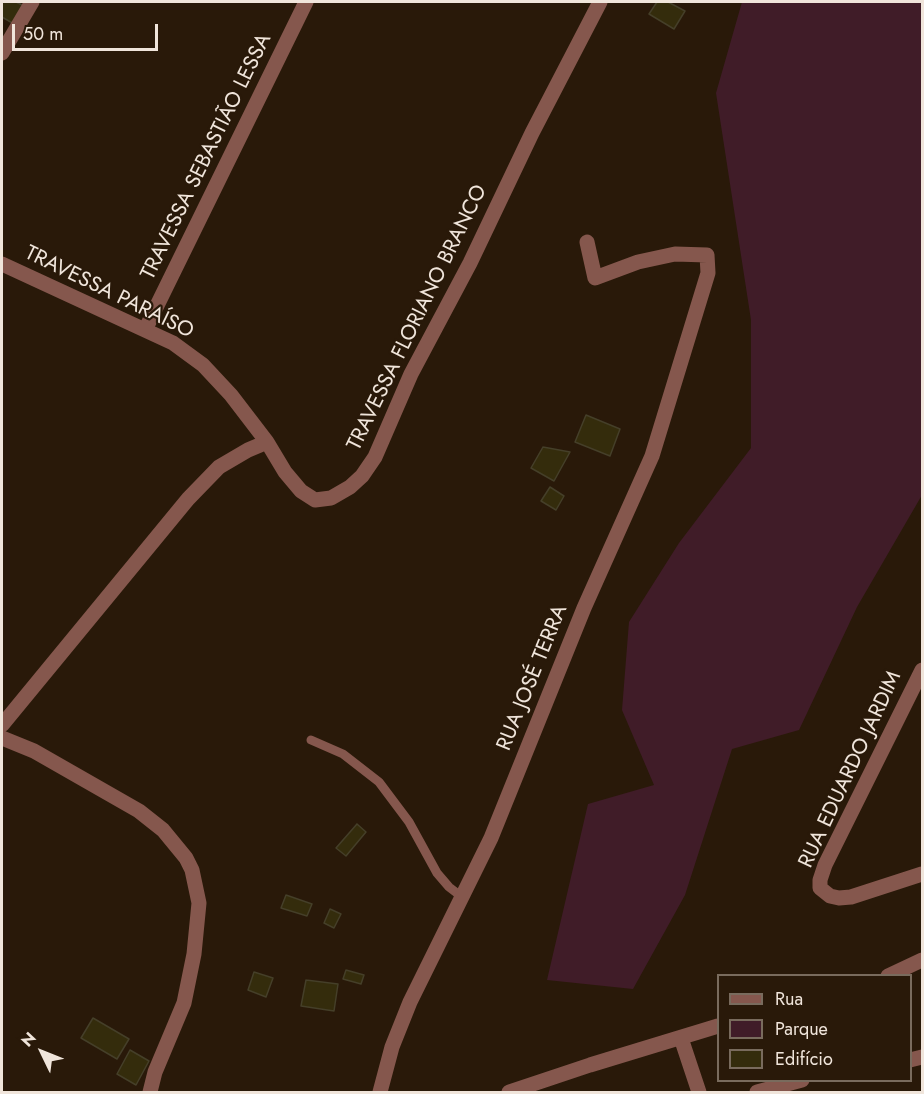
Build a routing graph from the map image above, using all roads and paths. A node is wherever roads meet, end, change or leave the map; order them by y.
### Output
1 (32, 2) edge
2 (306, 2) edge
3 (600, 2) edge
4 (2, 53) edge
5 (587, 242) dead end
6 (2, 264) edge
7 (145, 330) junction
8 (267, 442) junction
9 (922, 670) edge
10 (2, 724) edge
11 (2, 738) edge
12 (312, 740) dead end
13 (922, 874) edge
14 (462, 897) junction
15 (922, 960) edge
16 (890, 974) edge
17 (717, 1026) edge
18 (681, 1038) junction
19 (794, 1082) edge
20 (150, 1092) edge
21 (380, 1092) edge
22 (508, 1092) edge
23 (699, 1092) edge
24 (757, 1092) edge

1 - 4 street
2 - 7 street, TRAVESSA SEBASTIÃO LESSA
3 - 8 street, TRAVESSA FLORIANO BRANCO
5 - 14 street, RUA JOSÉ TERRA
6 - 7 street, TRAVESSA PARAÍSO
7 - 8 street, TRAVESSA PARAÍSO
8 - 10 street
9 - 13 street, RUA EDUARDO JARDIM
11 - 20 street
12 - 14 lane
14 - 21 street, RUA JOSÉ TERRA
15 - 16 street
17 - 18 street
18 - 22 street
18 - 23 street
19 - 24 street

